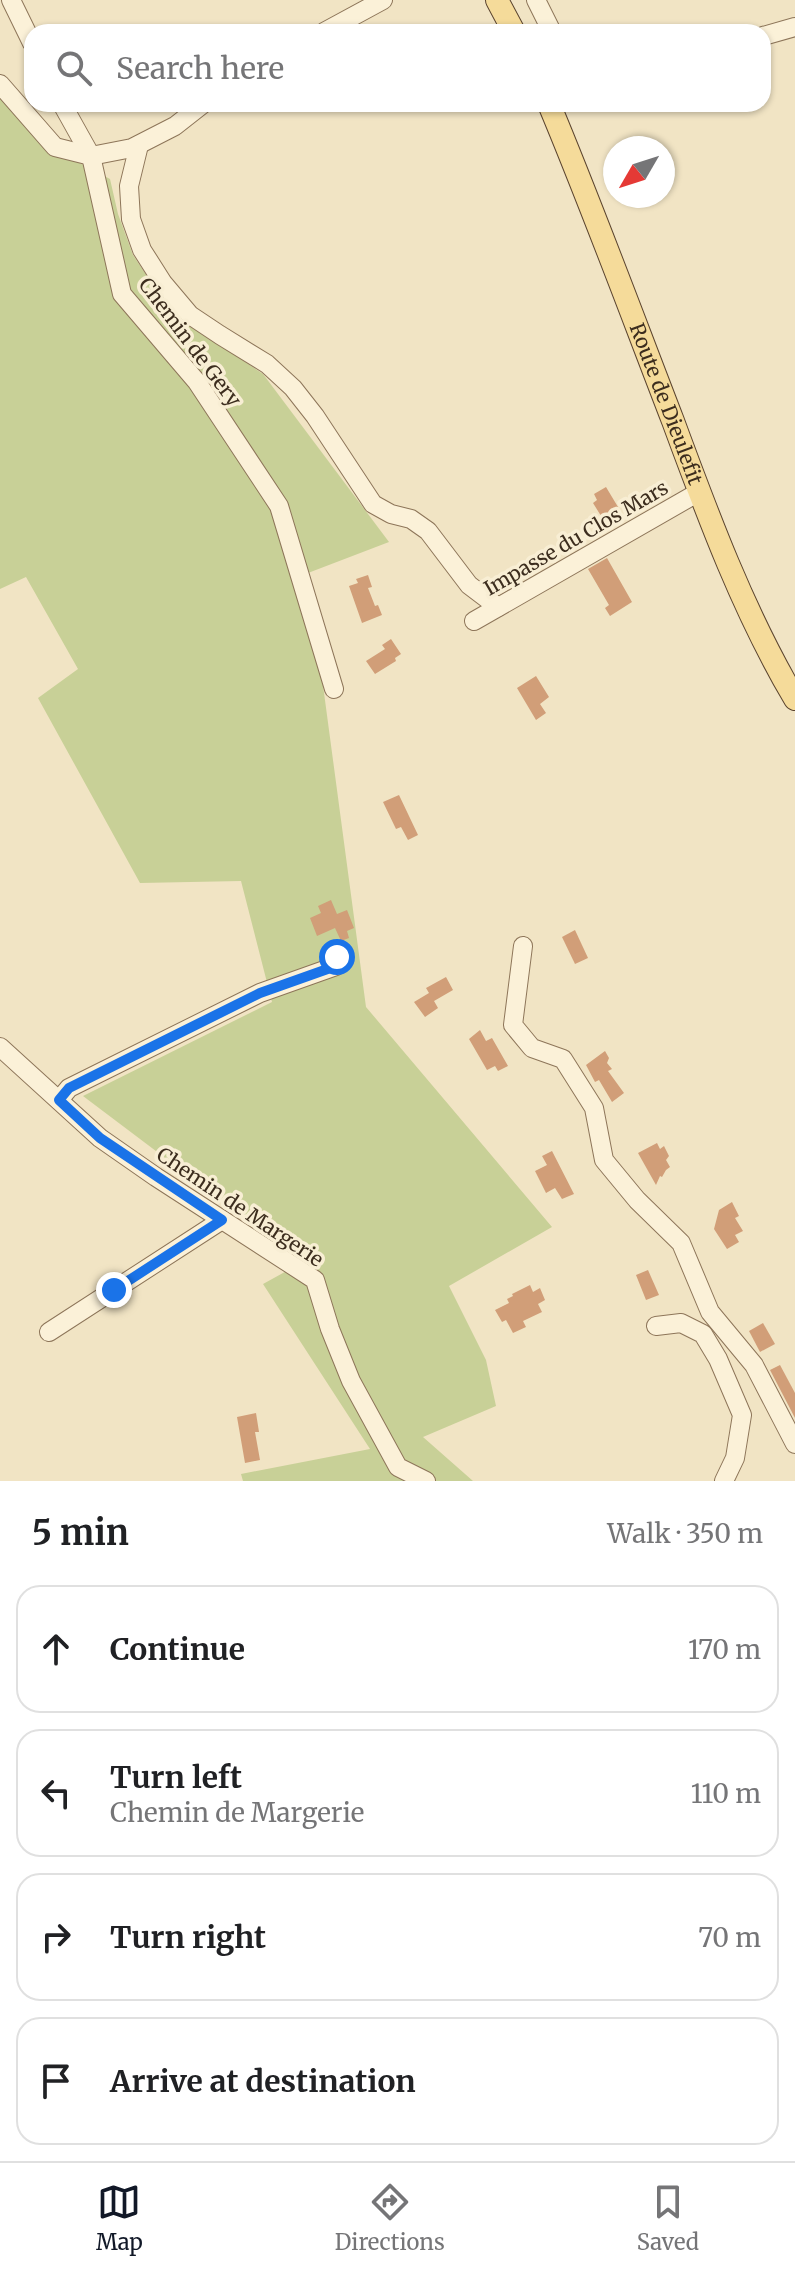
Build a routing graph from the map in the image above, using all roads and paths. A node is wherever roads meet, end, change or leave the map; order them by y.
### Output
1 (11, 0) edge
2 (383, 0) edge
3 (497, 0) edge
4 (536, 0) edge
5 (339, 24) edge
6 (510, 24) edge
7 (548, 24) edge
8 (24, 27) edge
9 (795, 27) edge
10 (771, 34) edge
11 (0, 84) edge
12 (24, 111) edge
13 (24, 112) edge
14 (66, 112) edge
15 (193, 112) edge
16 (552, 112) edge
17 (139, 145) junction
18 (91, 156) junction
19 (699, 492) junction
20 (498, 607) junction
21 (474, 621) dead end
22 (334, 689) dead end
23 (795, 699) edge
24 (523, 946) dead end
25 (337, 957) dead end
26 (0, 1047) edge
27 (59, 1100) junction
28 (222, 1220) junction
29 (656, 1326) dead end
30 (49, 1332) dead end
31 (795, 1444) edge
32 (426, 1481) edge
33 (724, 1481) edge

1 - 8 street
2 - 5 street
3 - 6 main road
4 - 7 street
9 - 10 street
11 - 12 street
13 - 18 street
14 - 18 street, Chemin de Gery
15 - 17 street
16 - 19 main road, Route de Dieulefit
17 - 18 street
17 - 20 street
18 - 22 street, Chemin de Gery
19 - 20 street, Impasse du Clos Mars
19 - 23 main road, Route de Dieulefit
20 - 21 street, Impasse du Clos Mars
24 - 31 street
25 - 27 street
26 - 27 street, Chemin de Margerie
27 - 28 street, Chemin de Margerie
28 - 30 street
28 - 32 street, Chemin de Margerie
29 - 33 street

